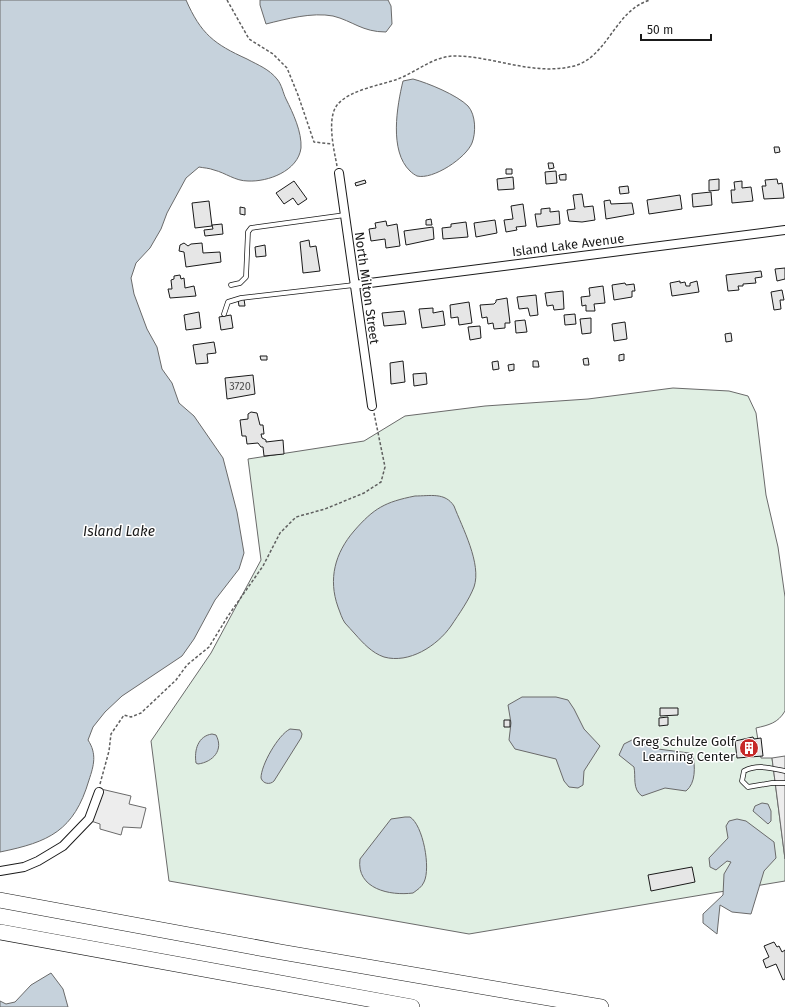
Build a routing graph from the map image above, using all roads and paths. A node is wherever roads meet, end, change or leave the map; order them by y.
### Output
1 (227, 0) edge
2 (650, 0) edge
3 (333, 144) junction
4 (339, 173) joint
5 (345, 215) junction
6 (785, 230) edge
7 (231, 285) dead end
8 (354, 285) junction
9 (224, 314) dead end
10 (372, 406) joint
11 (785, 771) edge
12 (785, 784) edge
13 (99, 792) joint
14 (0, 871) edge
15 (0, 900) edge
16 (0, 932) edge
17 (412, 1007) edge
18 (600, 1007) edge

1 - 3 path
2 - 3 path
3 - 4 path
4 - 5 street, North Milton Street
5 - 7 lane
5 - 8 street, North Milton Street
6 - 8 street, Island Lake Avenue
8 - 9 lane
8 - 10 street, North Milton Street
10 - 13 path
11 - 12 lane
13 - 14 street
15 - 18 highway
16 - 17 highway

